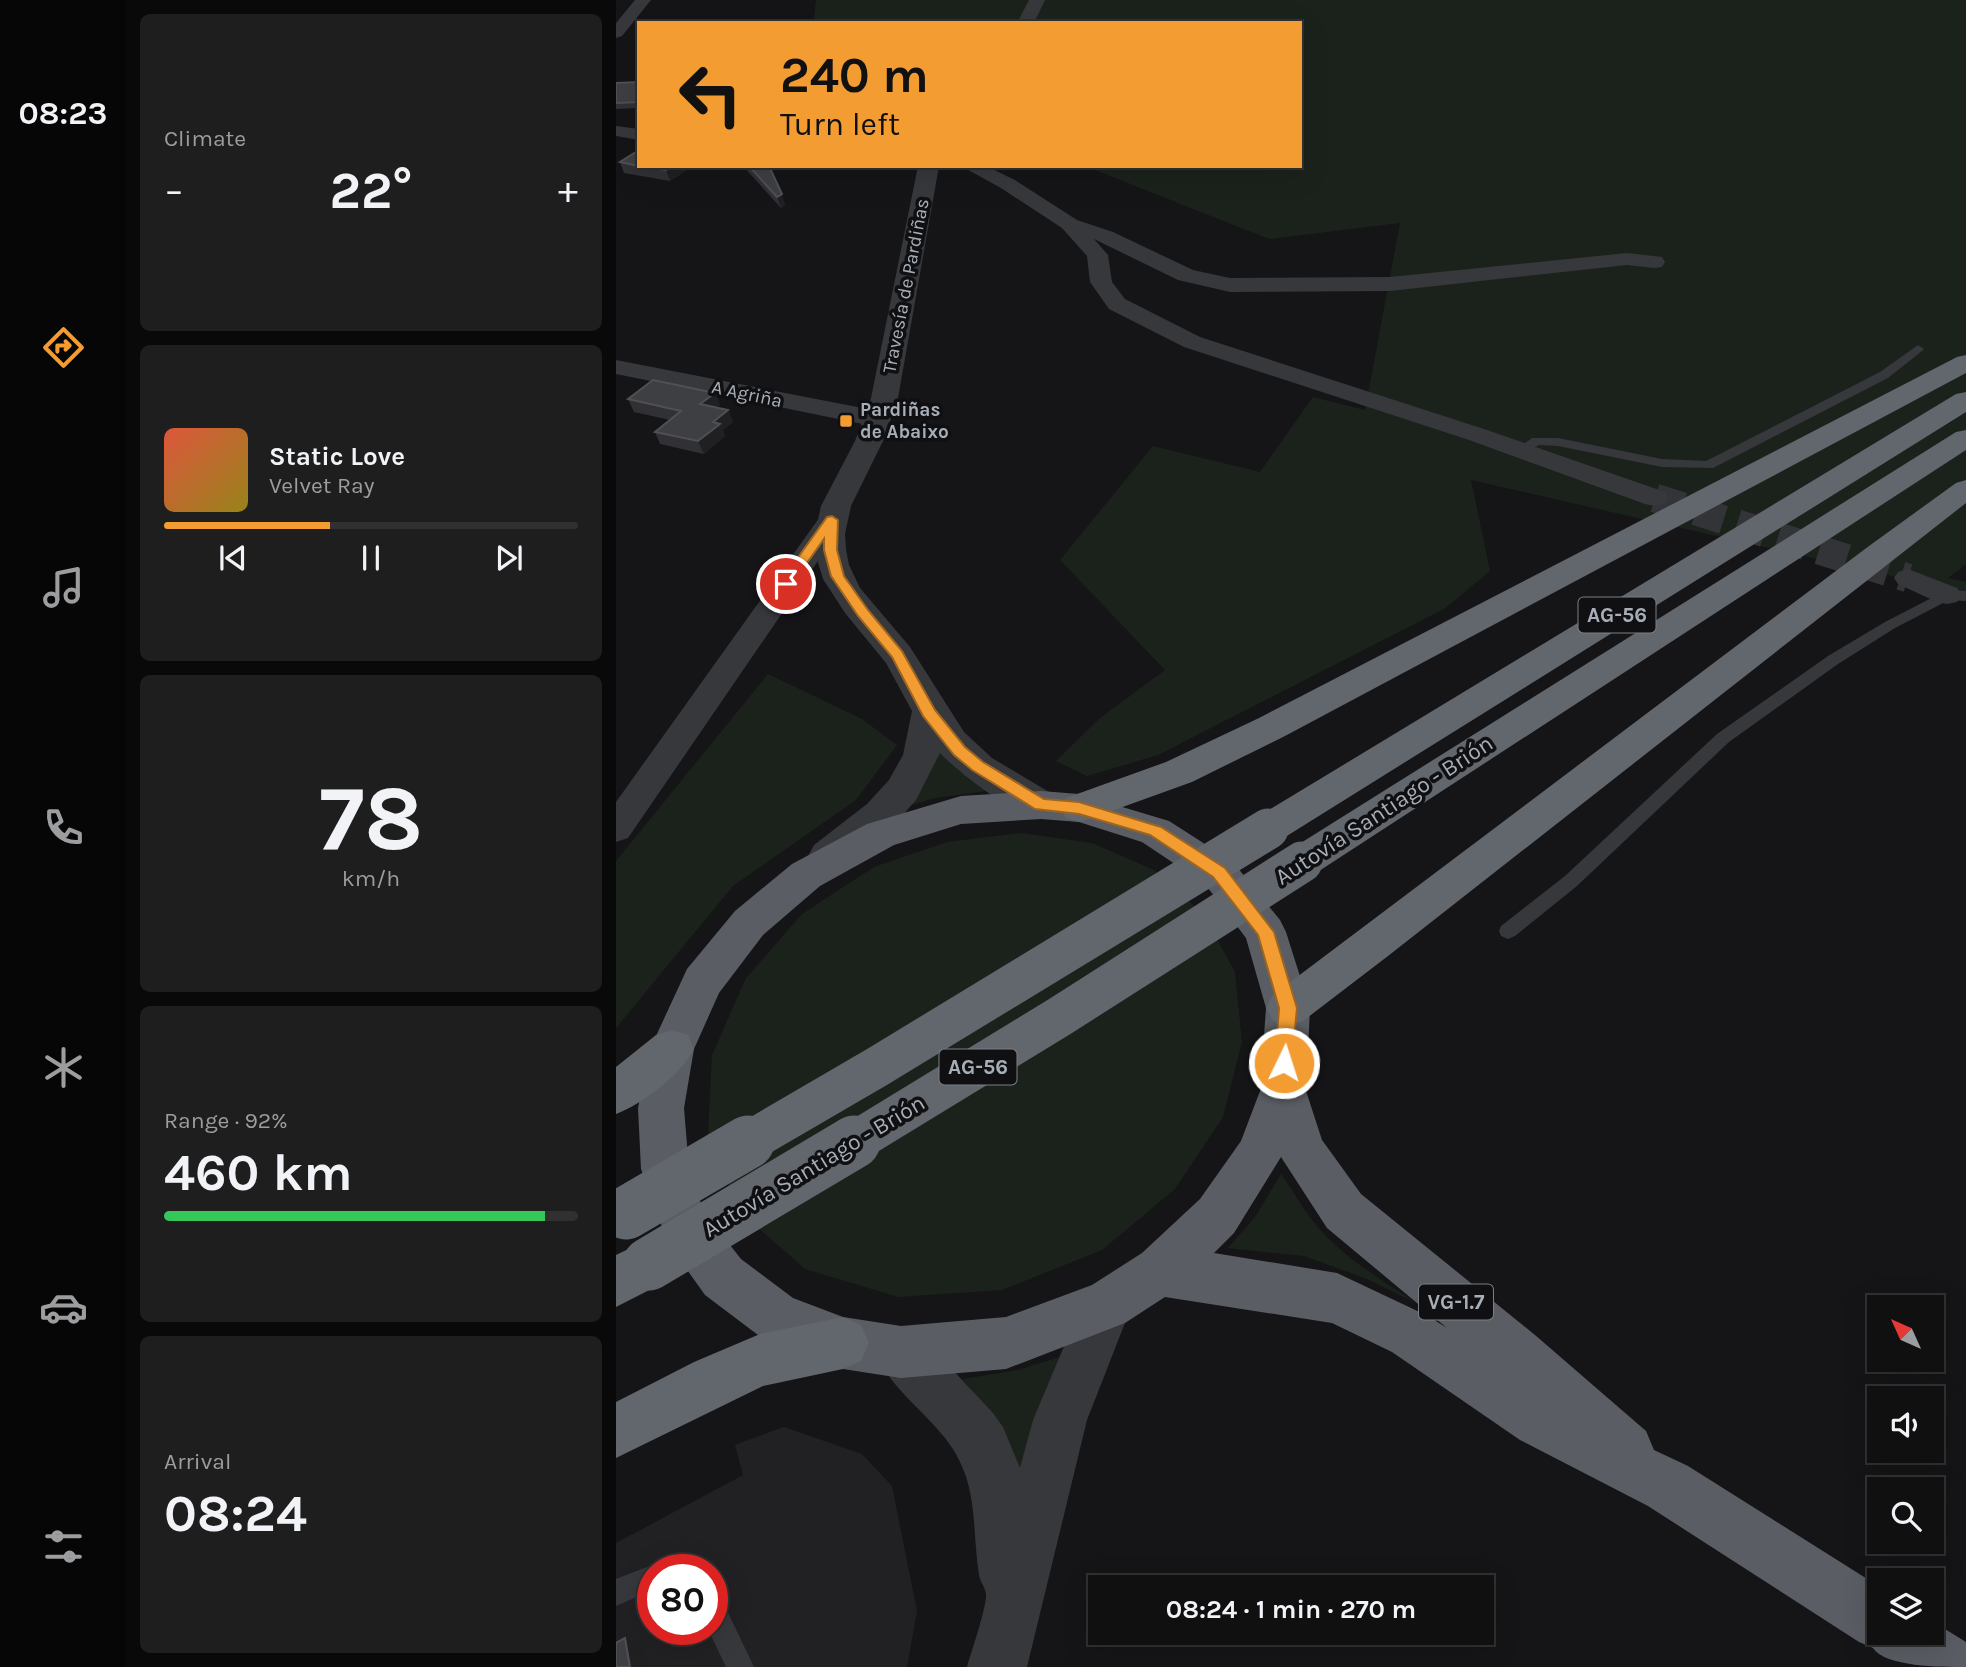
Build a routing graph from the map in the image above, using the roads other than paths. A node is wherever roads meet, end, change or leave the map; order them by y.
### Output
1 (643, 0) edge
2 (1037, 0) edge
3 (1025, 21) edge
4 (616, 33) edge
5 (616, 131) edge
6 (637, 135) edge
7 (929, 168) edge
8 (974, 168) edge
9 (1069, 224) junction
10 (1654, 262) dead end
11 (1917, 349) dead end
12 (1966, 363) edge
13 (616, 367) edge
14 (1966, 400) edge
15 (878, 419) junction
16 (1966, 438) edge
17 (1522, 450) junction
18 (1966, 489) edge
19 (1655, 498) tunnel mouth
20 (832, 520) junction
21 (1908, 578) tunnel mouth
22 (1956, 596) edge
23 (929, 712) junction
24 (1060, 806) junction
25 (616, 828) edge
26 (806, 875) junction
27 (1508, 931) dead end
28 (1288, 1008) junction
29 (672, 1049) junction
30 (1283, 1091) junction
31 (616, 1094) edge
32 (621, 1216) edge
33 (1160, 1271) junction
34 (632, 1273) edge
35 (1107, 1305) junction
36 (843, 1343) junction
37 (901, 1352) junction
38 (616, 1431) edge
39 (1668, 1486) junction
40 (637, 1584) edge
41 (616, 1594) edge
42 (1867, 1613) edge
43 (728, 1641) edge
44 (1004, 1641) edge
45 (1917, 1645) edge
46 (740, 1667) edge
47 (1951, 1667) edge

1 - 4 street
2 - 3 street
5 - 6 street
7 - 15 street, Travesía de Pardiñas
8 - 9 street
9 - 10 street
9 - 17 street
11 - 17 lane
12 - 24 highway
13 - 15 street, A Agriña
14 - 32 highway, Autovía Santiago - Brión / AG-56, bridge
15 - 20 street, Travesía de Pardiñas
16 - 34 highway, Autovía Santiago - Brión / AG-56, bridge
17 - 19 street
18 - 28 highway
20 - 23 street, Travesía de Pardiñas
20 - 25 street
21 - 22 street
22 - 27 lane
23 - 24 street, Travesía de Pardiñas
23 - 26 street
24 - 26 highway
24 - 28 highway
26 - 29 highway
28 - 30 highway
29 - 31 highway
29 - 36 highway
30 - 33 highway
30 - 39 highway, VG-1.7
33 - 35 highway
33 - 39 highway, VG-1.7
35 - 37 highway
35 - 44 street
36 - 37 highway
36 - 38 highway
37 - 44 street
39 - 42 highway, VG-1.7
40 - 41 lane
43 - 46 lane
45 - 47 highway

